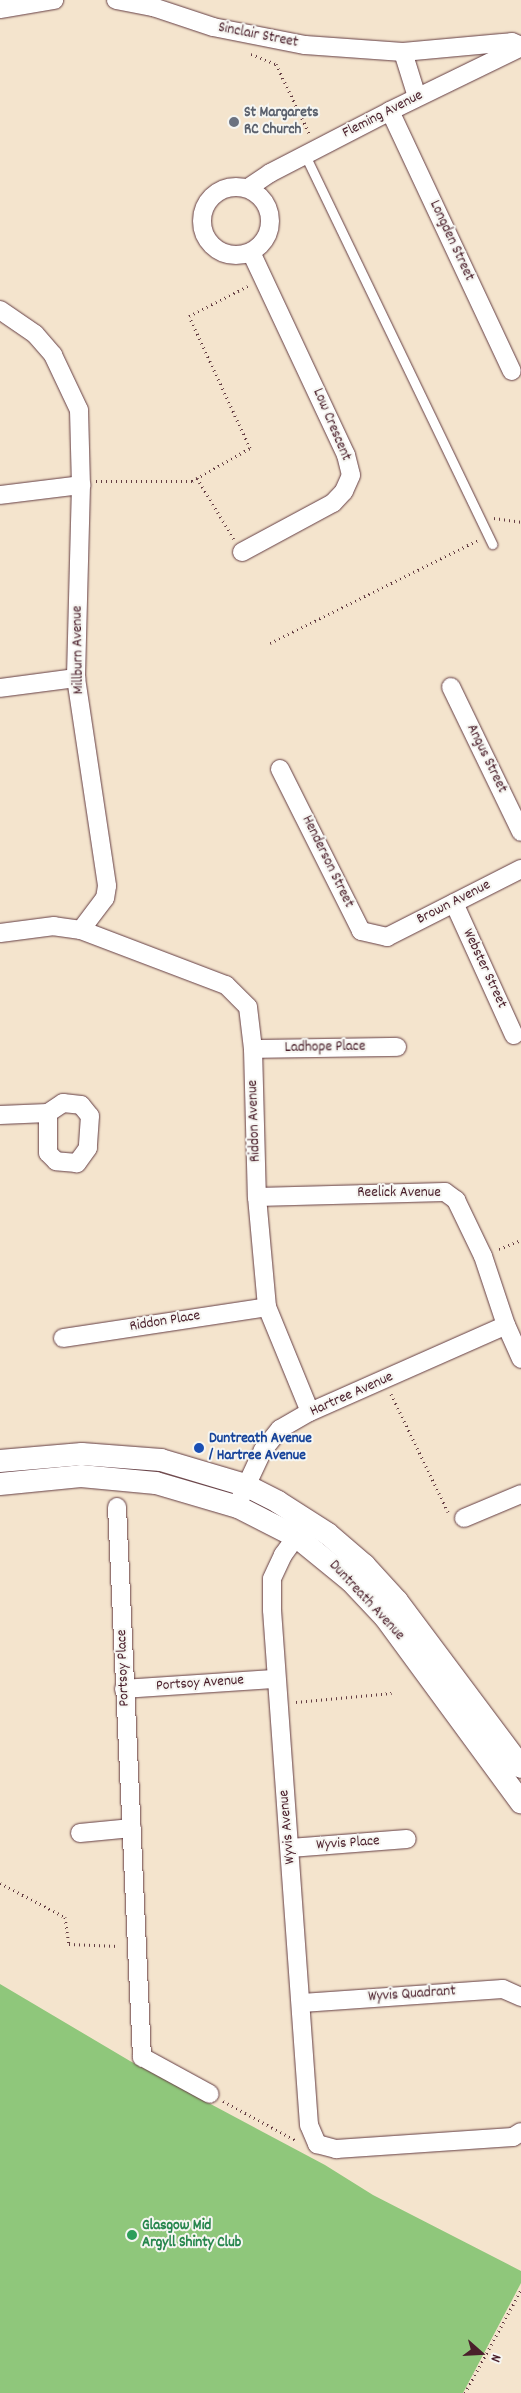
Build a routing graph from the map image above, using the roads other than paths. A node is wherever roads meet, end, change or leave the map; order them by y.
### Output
1 (54, 0) edge
2 (116, 0) edge
3 (0, 9) edge
4 (521, 47) edge
5 (403, 52) junction
6 (418, 97) junction
7 (390, 111) junction
8 (311, 152) junction
9 (248, 188) junction
10 (251, 252) junction
11 (0, 310) edge
12 (512, 371) dead end
13 (81, 483) junction
14 (0, 495) edge
15 (490, 540) road end
16 (242, 552) road end
17 (76, 678) junction
18 (451, 687) dead end
19 (0, 688) edge
20 (280, 769) dead end
21 (521, 832) edge
22 (521, 869) edge
23 (454, 903) junction
24 (81, 930) junction
25 (0, 933) edge
26 (387, 938) joint
27 (514, 1035) dead end
28 (397, 1047) dead end
29 (253, 1049) junction
30 (48, 1113) dead end
31 (0, 1115) edge
32 (257, 1197) junction
33 (267, 1307) junction
34 (506, 1325) junction
35 (63, 1338) dead end
36 (521, 1359) edge
37 (310, 1412) junction
38 (0, 1461) edge
39 (0, 1484) edge
40 (245, 1485) junction
41 (521, 1494) edge
42 (117, 1507) dead end
43 (238, 1507) junction
44 (464, 1518) road end
45 (303, 1528) junction
46 (276, 1679) junction
47 (124, 1689) junction
48 (521, 1767) edge
49 (521, 1802) edge
50 (132, 1828) junction
51 (80, 1833) dead end
52 (407, 1839) dead end
53 (290, 1848) junction
54 (521, 1996) edge
55 (302, 2003) junction
56 (210, 2094) road end
57 (521, 2132) edge

1 - 3 street
2 - 5 street, Sinclair Street
4 - 5 street, Sinclair Street
4 - 6 street, Fleming Avenue
5 - 6 street
6 - 7 street, Fleming Avenue
7 - 8 street, Fleming Avenue
7 - 12 street, Longden Street
8 - 9 street, Fleming Avenue
8 - 15 lane
9 - 10 street
9 - 10 street
10 - 16 street, Low Crescent
11 - 13 street, Millburn Avenue
13 - 14 street
13 - 17 street, Millburn Avenue
17 - 19 street
17 - 24 street, Millburn Avenue
18 - 21 street, Angus Street
20 - 26 street, Henderson Street
22 - 23 street, Brown Avenue
23 - 26 street, Brown Avenue
23 - 27 street, Webster Street
24 - 25 street
24 - 29 street, Riddon Avenue
28 - 29 street, Ladhope Place
29 - 32 street, Riddon Avenue
30 - 31 street
32 - 33 street, Riddon Avenue
32 - 34 street, Reelick Avenue
33 - 35 street, Riddon Place
33 - 37 street, Riddon Avenue
34 - 36 street, Reelick Avenue
34 - 37 street, Hartree Avenue
37 - 40 street, Hartree Avenue
38 - 40 street, Duntreath Avenue
39 - 43 street, Duntreath Avenue
40 - 43 street, Hartree Avenue
40 - 45 street, Duntreath Avenue
41 - 44 street
42 - 47 street, Portsoy Place
43 - 45 street, Duntreath Avenue
45 - 46 street, Wyvis Avenue
45 - 48 street, Duntreath Avenue
45 - 49 street, Duntreath Avenue
46 - 47 street, Portsoy Avenue
46 - 53 street, Wyvis Avenue
47 - 50 street, Portsoy Place
50 - 51 street
50 - 56 street, Portsoy Place
52 - 53 street, Wyvis Place
53 - 55 street, Wyvis Avenue
54 - 55 street, Wyvis Quadrant
55 - 57 street, Wyvis Avenue

